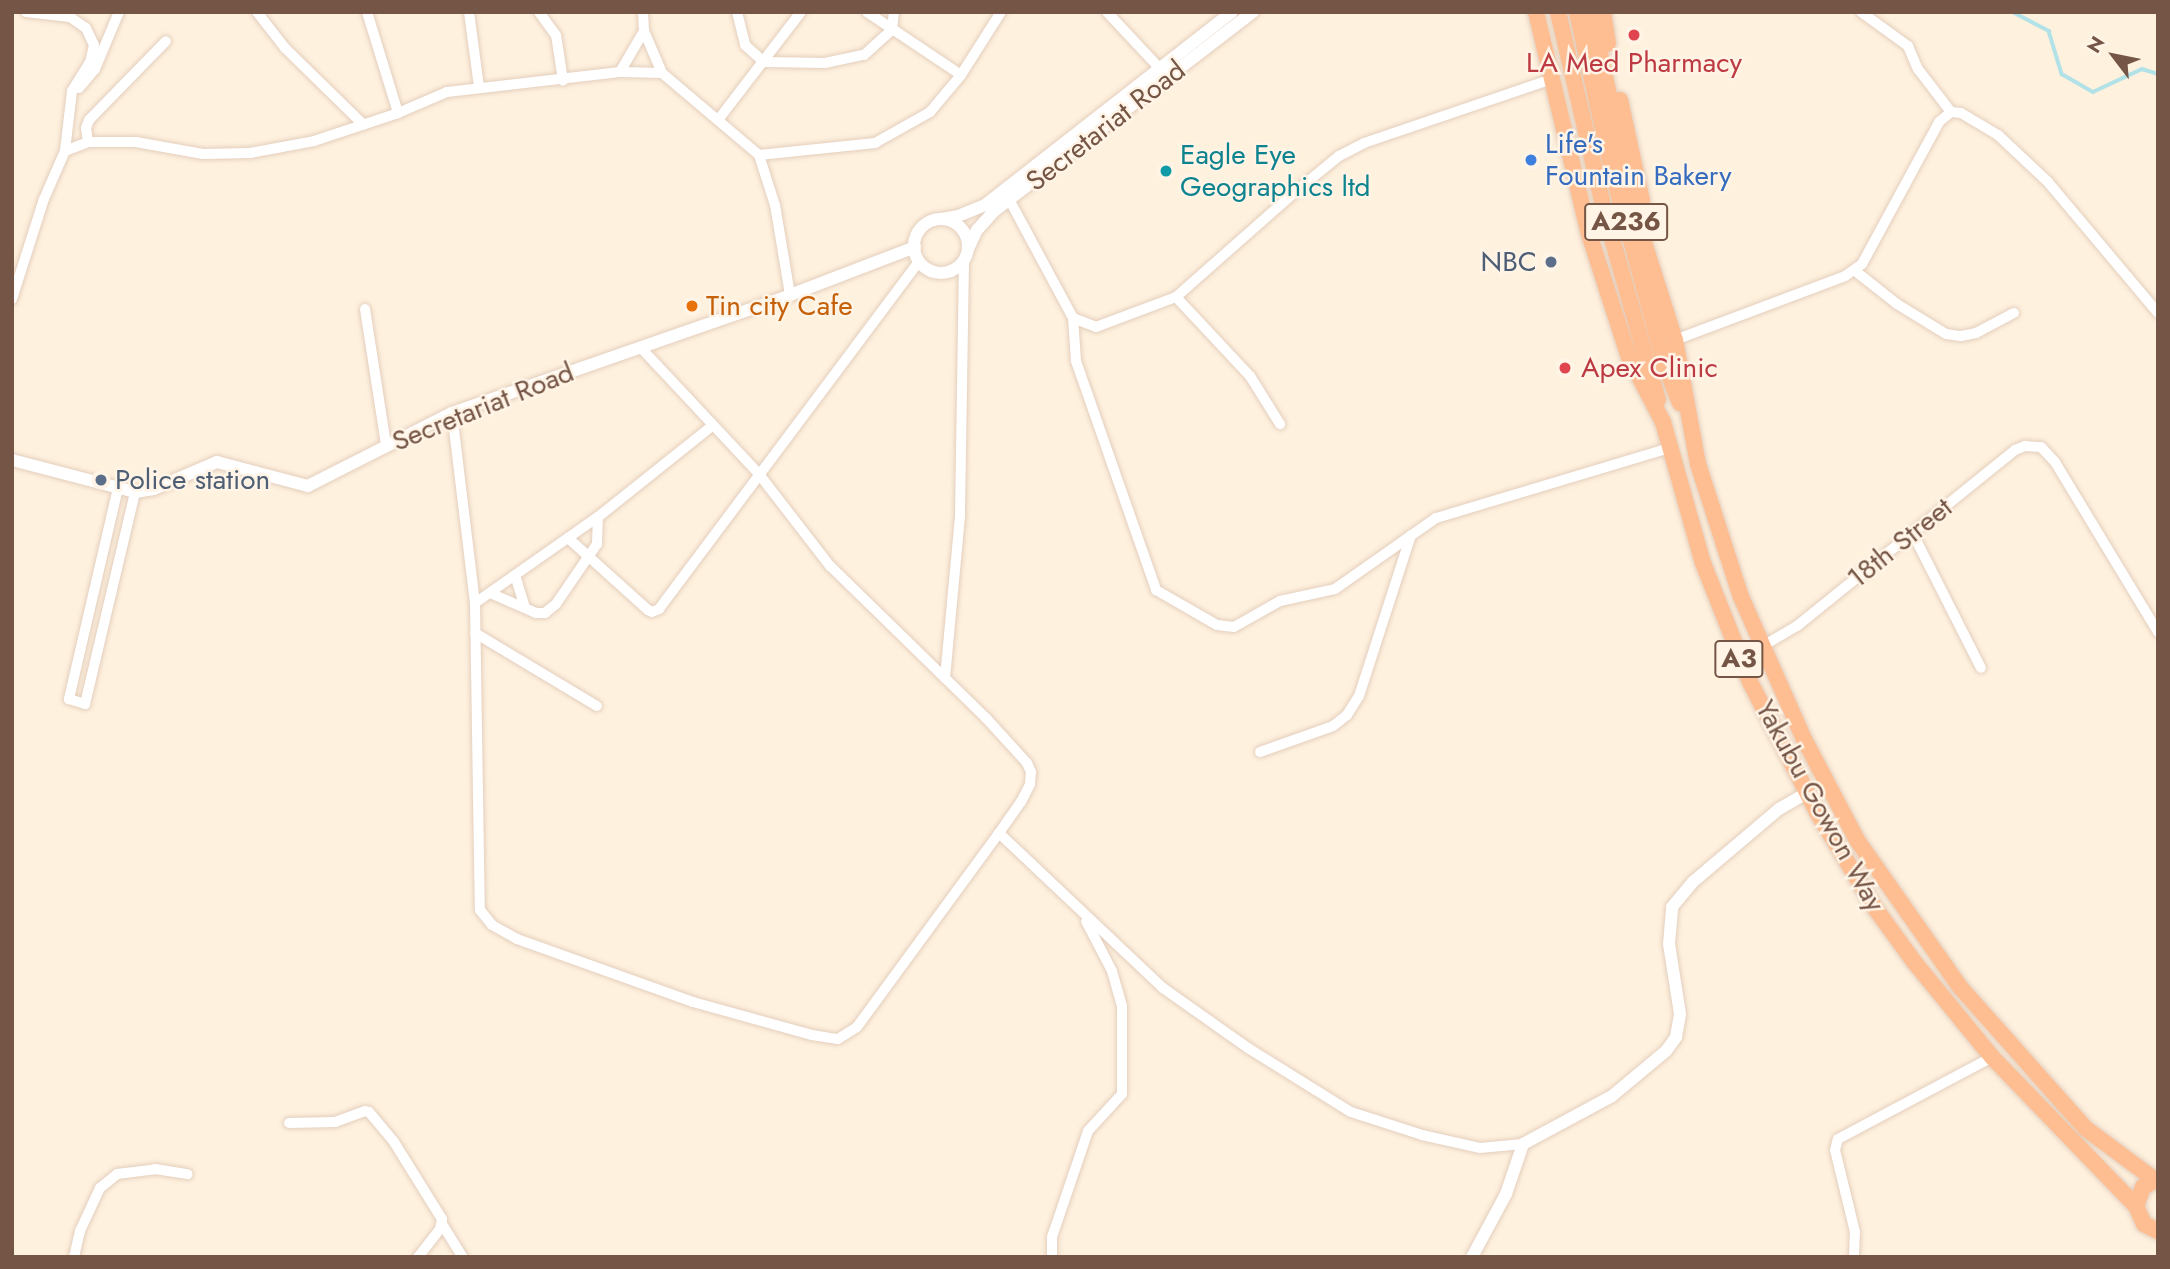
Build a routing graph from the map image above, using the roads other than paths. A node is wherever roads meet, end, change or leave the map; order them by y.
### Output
1 (26, 12) edge
2 (119, 12) edge
3 (257, 12) edge
4 (367, 12) edge
5 (469, 12) edge
6 (539, 12) edge
7 (643, 12) edge
8 (737, 12) edge
9 (801, 12) edge
10 (867, 12) edge
11 (894, 12) edge
12 (1001, 12) edge
13 (1107, 12) edge
14 (1232, 12) edge
15 (1253, 12) edge
16 (1536, 12) edge
17 (1558, 12) edge
18 (1577, 12) edge
19 (1591, 12) edge
20 (1603, 12) edge
21 (1861, 12) edge
22 (892, 30) junction
23 (644, 31) junction
24 (166, 41) dead end
25 (764, 62) junction
26 (620, 72) junction
27 (1164, 73) junction
28 (662, 74) junction
29 (961, 75) junction
30 (1552, 79) junction
31 (563, 80) junction
32 (479, 87) junction
33 (72, 91) junction
34 (398, 113) junction
35 (1951, 113) junction
36 (719, 120) junction
37 (364, 125) junction
38 (88, 142) junction
39 (65, 151) junction
40 (759, 155) junction
41 (1010, 201) junction
42 (941, 219) junction
43 (915, 247) junction
44 (966, 255) junction
45 (919, 261) junction
46 (1854, 271) junction
47 (1657, 283) junction
48 (790, 295) junction
49 (1176, 297) junction
50 (12, 299) edge
51 (365, 309) dead end
52 (2014, 313) dead end
53 (2158, 313) edge
54 (1073, 318) junction
55 (1675, 340) junction
56 (640, 347) junction
57 (452, 413) junction
58 (1663, 422) junction
59 (1280, 424) dead end
60 (712, 426) junction
61 (1689, 428) junction
62 (386, 445) junction
63 (1670, 448) junction
64 (12, 460) edge
65 (759, 474) junction
66 (118, 488) junction
67 (135, 492) junction
68 (598, 517) junction
69 (1411, 534) junction
70 (1913, 534) junction
71 (568, 538) junction
72 (589, 558) junction
73 (515, 575) junction
74 (490, 593) junction
75 (475, 603) junction
76 (525, 608) junction
77 (2158, 632) edge
78 (475, 633) junction
79 (1761, 648) junction
80 (1980, 668) dead end
81 (945, 678) junction
82 (597, 706) dead end
83 (1260, 752) dead end
84 (1807, 793) junction
85 (999, 833) junction
86 (1083, 914) junction
87 (1992, 1057) junction
88 (289, 1123) dead end
89 (1523, 1144) junction
90 (188, 1174) dead end
91 (2156, 1180) edge
92 (2136, 1206) junction
93 (442, 1224) junction
94 (2158, 1231) edge
95 (74, 1257) edge
96 (418, 1257) edge
97 (463, 1257) edge
98 (1052, 1257) edge
99 (1472, 1257) edge
100 (1854, 1257) edge

1 - 33 street
2 - 33 street
3 - 37 street
4 - 34 street
5 - 32 street
6 - 31 street
7 - 23 street
8 - 25 street
9 - 25 street
10 - 22 street
11 - 22 street
12 - 29 street
13 - 27 street
14 - 27 street, Secretariat Road
15 - 27 street, Secretariat Road
16 - 30 highway, Yakubu Gowon Way / A3
17 - 58 highway, A236
18 - 61 highway, A236
19 - 47 highway, Yakubu Gowon Way / A3
20 - 47 highway
21 - 35 street
22 - 25 street
22 - 29 street
23 - 26 street
23 - 28 street
24 - 38 street
25 - 36 street
26 - 28 street
26 - 31 street
27 - 41 street, Secretariat Road
27 - 42 street, Secretariat Road
28 - 36 street
29 - 40 street
30 - 49 street
30 - 58 highway, Yakubu Gowon Way / A3
31 - 32 street
32 - 34 street
33 - 39 street
34 - 37 street
35 - 46 street
35 - 53 street
36 - 40 street
37 - 38 street
38 - 39 street
39 - 50 street
40 - 48 street
41 - 44 street, Secretariat Road
41 - 54 street
42 - 43 street
42 - 44 street
43 - 45 street
43 - 48 street, Secretariat Road
44 - 45 street
44 - 81 street
45 - 65 street
46 - 52 street
46 - 55 street
47 - 55 highway, Yakubu Gowon Way / A3
48 - 56 street, Secretariat Road
49 - 54 street
49 - 59 street
51 - 62 street
54 - 69 street
55 - 61 highway, Yakubu Gowon Way / A3
56 - 57 street, Secretariat Road
56 - 60 street
57 - 62 street, Secretariat Road
57 - 75 street
58 - 63 highway, Yakubu Gowon Way / A3
60 - 65 street
60 - 68 street
61 - 79 highway, Yakubu Gowon Way / A3
62 - 67 street, Secretariat Road
63 - 69 street
63 - 84 highway, Yakubu Gowon Way / A3
64 - 66 street, Secretariat Road
65 - 72 street
65 - 81 street
66 - 67 street, Secretariat Road
66 - 67 street
68 - 71 street
68 - 72 street
69 - 83 street
70 - 77 street, 18th Street
70 - 79 street, 18th Street
70 - 80 street
71 - 72 street
71 - 73 street
72 - 76 street
73 - 74 street
73 - 76 street
74 - 75 street
74 - 76 street
75 - 78 street
78 - 82 street
78 - 85 street
79 - 91 highway, Yakubu Gowon Way / A3
81 - 85 street
84 - 87 highway, Yakubu Gowon Way / A3
84 - 89 street
85 - 86 street
86 - 89 street
86 - 98 street
87 - 92 highway, Yakubu Gowon Way / A3
87 - 100 street
88 - 93 street
89 - 99 street
90 - 95 street
91 - 92 highway
92 - 94 highway, Yakubu Gowon Way
93 - 96 street
93 - 97 street

